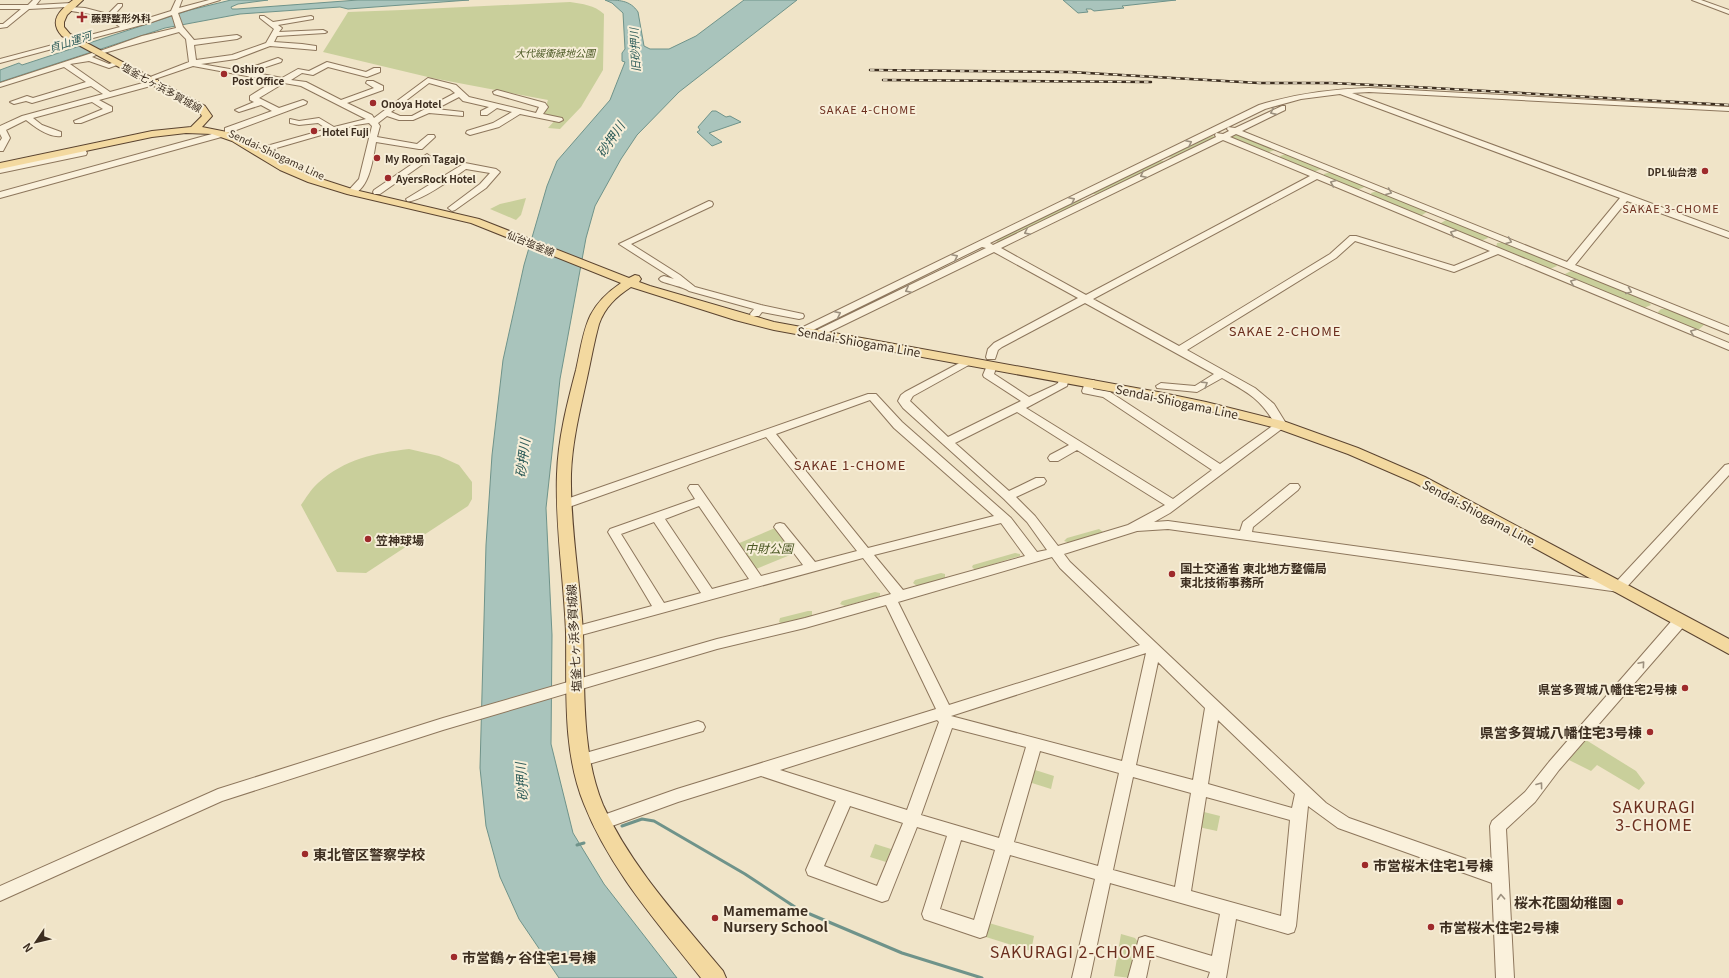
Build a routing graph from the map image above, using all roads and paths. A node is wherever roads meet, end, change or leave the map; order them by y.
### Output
1 (37, 0) edge
2 (62, 0) edge
3 (179, 0) edge
4 (217, 0) edge
5 (1695, 0) edge
6 (73, 5) edge
7 (120, 5) dead end
8 (49, 6) junction
9 (28, 7) junction
10 (0, 8) edge
11 (1729, 12) edge
12 (174, 14) junction
13 (109, 17) junction
14 (262, 17) dead end
15 (311, 18) dead end
16 (272, 24) junction
17 (0, 26) edge
18 (125, 28) junction
19 (180, 29) junction
20 (322, 32) dead end
21 (275, 34) junction
22 (237, 37) dead end
23 (79, 42) junction
24 (190, 44) junction
25 (268, 44) junction
26 (313, 48) dead end
27 (98, 52) junction
28 (77, 60) junction
29 (278, 60) dead end
30 (0, 61) edge
31 (118, 63) junction
32 (194, 63) junction
33 (64, 64) junction
34 (377, 70) dead end
35 (242, 73) junction
36 (152, 81) junction
37 (281, 81) junction
38 (92, 83) junction
39 (370, 83) dead end
40 (0, 85) edge
41 (100, 89) junction
42 (1340, 91) junction
43 (497, 92) dead end
44 (460, 93) junction
45 (109, 95) junction
46 (1350, 96) junction
47 (94, 100) junction
48 (14, 102) dead end
49 (261, 102) junction
50 (303, 102) dead end
51 (340, 103) junction
52 (496, 106) junction
53 (1656, 108) junction
54 (1729, 109) edge
55 (239, 110) dead end
56 (428, 110) junction
57 (279, 111) junction
58 (518, 111) junction
59 (21, 112) dead end
60 (386, 113) junction
61 (484, 113) dead end
62 (460, 114) dead end
63 (1729, 114) edge
64 (538, 116) junction
65 (28, 118) junction
66 (78, 120) dead end
67 (559, 120) dead end
68 (293, 121) dead end
69 (373, 121) junction
70 (1222, 126) junction
71 (1, 128) edge
72 (196, 128) junction
73 (334, 130) junction
74 (1236, 130) junction
75 (225, 132) junction
76 (1212, 132) junction
77 (470, 133) dead end
78 (58, 134) dead end
79 (1222, 136) junction
80 (431, 137) dead end
81 (372, 139) junction
82 (0, 149) edge
83 (266, 149) junction
84 (427, 157) dead end
85 (88, 158) junction
86 (0, 162) edge
87 (0, 166) edge
88 (0, 170) edge
89 (1316, 176) junction
90 (354, 190) junction
91 (377, 192) junction
92 (0, 195) edge
93 (1625, 197) junction
94 (410, 198) junction
95 (709, 204) dead end
96 (452, 208) junction
97 (1729, 235) edge
98 (524, 237) junction
99 (982, 244) junction
100 (994, 248) junction
101 (1498, 252) junction
102 (587, 262) joint
103 (1569, 266) junction
104 (917, 276) junction
105 (664, 279) dead end
106 (633, 281) junction
107 (926, 281) junction
108 (692, 289) junction
109 (1083, 299) junction
110 (758, 311) junction
111 (799, 316) dead end
112 (831, 327) junction
113 (817, 329) junction
114 (1729, 331) edge
115 (1729, 347) edge
116 (1178, 351) junction
117 (971, 361) junction
118 (991, 361) junction
119 (1221, 374) junction
120 (1064, 378) junction
121 (1090, 382) junction
122 (1161, 386) junction
123 (1029, 402) junction
124 (1017, 407) junction
125 (1279, 420) junction
126 (769, 433) junction
127 (947, 442) junction
128 (1077, 445) junction
129 (1054, 458) dead end
130 (1729, 468) edge
131 (1221, 470) junction
132 (1040, 481) dead end
133 (1294, 487) dead end
134 (694, 488) dead end
135 (1008, 496) junction
136 (702, 500) junction
137 (565, 504) junction
138 (1169, 507) junction
139 (658, 517) junction
140 (1003, 518) junction
141 (1168, 525) junction
142 (780, 527) dead end
143 (1132, 528) junction
144 (1245, 536) junction
145 (1054, 552) junction
146 (867, 554) junction
147 (1034, 558) junction
148 (812, 567) junction
149 (758, 582) junction
150 (1622, 584) junction
151 (709, 595) junction
152 (895, 598) junction
153 (660, 608) junction
154 (1680, 621) junction
155 (574, 632) junction
156 (1729, 635) edge
157 (1729, 647) edge
158 (1152, 648) junction
159 (568, 688) junction
160 (1213, 705) junction
161 (944, 716) junction
162 (698, 727) dead end
163 (1035, 743) junction
164 (582, 760) junction
165 (1127, 769) junction
166 (762, 770) junction
167 (1199, 789) junction
168 (1303, 792) junction
169 (845, 799) junction
170 (1298, 816) junction
171 (912, 819) junction
172 (602, 823) junction
173 (956, 832) junction
174 (1005, 846) junction
175 (1104, 874) junction
176 (1500, 878) junction
177 (0, 894) edge
178 (1182, 896) junction
179 (1229, 909) junction
180 (1218, 972) edge
181 (715, 978) edge
182 (1081, 978) edge
183 (1138, 978) edge
184 (1505, 978) edge

1 - 9 street
2 - 8 street
3 - 12 street
4 - 12 street
5 - 11 street
6 - 8 street
6 - 13 street
6 - 23 main road
7 - 13 street
8 - 9 street
9 - 10 street
9 - 17 street
12 - 18 street
12 - 19 street
13 - 18 street
14 - 16 street
15 - 16 street
16 - 21 street
18 - 23 street
19 - 24 street
19 - 27 street
20 - 21 street
21 - 25 street
22 - 24 street
23 - 27 main road, 塩釜七ヶ浜多賀城線
23 - 30 street
24 - 32 street
25 - 26 street
25 - 32 street
27 - 28 street
27 - 31 main road, 塩釜七ヶ浜多賀城線
28 - 31 street
28 - 33 street
29 - 35 street
31 - 36 main road, 塩釜七ヶ浜多賀城線
32 - 35 street
32 - 36 street
33 - 38 street
33 - 40 street
34 - 37 street
35 - 37 street
36 - 45 street
36 - 72 main road, 塩釜七ヶ浜多賀城線
37 - 49 street
37 - 51 street
38 - 41 street
38 - 48 street
39 - 51 street
41 - 45 street
41 - 59 street
42 - 46 street
42 - 53 street
42 - 70 street
43 - 64 street
44 - 52 street
44 - 56 street
44 - 60 street
45 - 47 street
46 - 53 street
46 -> 74 street
46 - 93 street
47 - 65 street
47 - 66 street
49 - 55 street
49 - 57 street
50 - 57 street
51 - 69 street
52 - 58 street
52 - 61 street
53 - 54 street
53 - 63 street
56 - 60 street
56 - 62 street
57 - 75 street
58 - 64 street
58 - 77 street
60 - 69 street
64 - 67 street
65 - 71 street
65 - 78 street
68 - 73 street
69 - 73 street
69 - 81 street
70 - 74 street
70 - 76 street
71 - 82 street
72 - 75 main road, Sendai-Shiogama Line
72 - 85 main road, Sendai-Shiogama Line
72 - 86 main road, Sendai-Shiogama Line
73 - 83 street
74 - 79 street
74 -> 103 street
75 - 83 main road, Sendai-Shiogama Line
75 - 85 street
75 - 90 main road, Sendai-Shiogama Line
76 - 79 street
99 -> 76 street
79 - 89 street
79 -> 100 street
80 - 81 street
81 - 90 street
83 - 90 main road, Sendai-Shiogama Line
84 - 91 street
85 - 87 main road, Sendai-Shiogama Line
85 - 88 street
85 - 92 street
101 -> 89 street
89 - 109 street
90 - 91 main road, Sendai-Shiogama Line
90 - 98 main road, Sendai-Shiogama Line
91 - 94 main road, Sendai-Shiogama Line
93 - 97 street
93 - 103 street
94 - 96 main road, Sendai-Shiogama Line
94 - 96 street
95 - 108 street
96 - 98 main road, Sendai-Shiogama Line
98 - 102 main road, 仙台塩釜線
99 - 100 street
104 -> 99 street
100 - 107 street
100 - 109 street
115 -> 101 street
101 - 116 street
102 - 106 main road, Sendai-Shiogama Line
103 -> 114 street
104 - 107 street
113 -> 104 street
105 - 108 street
106 - 110 main road, Sendai-Shiogama Line
106 - 113 main road, Sendai-Shiogama Line
106 - 137 main road, 塩釜七ヶ浜多賀城線
107 -> 112 street
108 - 110 street
109 - 116 street
109 - 118 street
110 - 111 street
110 - 113 main road, Sendai-Shiogama Line
112 - 113 main road, Sendai-Shiogama Line
112 - 118 main road, Sendai-Shiogama Line
113 - 117 main road, Sendai-Shiogama Line
116 - 119 street
117 - 118 main road, Sendai-Shiogama Line
117 - 127 street
118 - 120 main road, Sendai-Shiogama Line
118 - 122 main road, Sendai-Shiogama Line
118 - 123 street
122 -> 119 street
119 - 125 street
120 - 121 main road, Sendai-Shiogama Line
120 - 123 street
121 - 125 main road, Sendai-Shiogama Line
121 - 131 street
122 - 125 main road, Sendai-Shiogama Line
123 - 124 street
124 - 127 street
124 - 128 street
125 - 131 street
125 - 150 main road, Sendai-Shiogama Line
126 - 137 street
126 - 140 street
126 - 146 street
127 - 135 street
128 - 129 street
128 - 138 street
130 - 150 street
131 - 138 street
132 - 135 street
133 - 144 street
134 - 136 street
135 - 145 street
136 - 139 street
136 - 149 street
137 - 155 main road, 塩釜七ヶ浜多賀城線
138 - 141 street
138 - 143 street
139 - 151 street
139 - 153 street
140 - 146 street
140 - 147 street
141 - 143 street
141 - 144 street
142 - 148 street
143 - 145 street
144 - 150 street
145 - 147 street
145 - 158 street
146 - 148 street
146 - 152 street
147 - 152 street
148 - 149 street
149 - 151 street
150 - 154 main road, Sendai-Shiogama Line
150 - 156 main road, Sendai-Shiogama Line
151 - 153 street
152 - 159 street
152 - 161 street
153 - 155 street
154 - 157 main road, Sendai-Shiogama Line
176 -> 154 street
155 - 159 main road, 塩釜七ヶ浜多賀城線
158 - 160 street
158 - 161 street
158 - 165 street
159 - 164 main road, 塩釜七ヶ浜多賀城線
159 - 177 street
160 - 167 street
160 - 168 street
161 - 163 street
161 - 166 street
161 - 171 street
162 - 164 street
163 - 165 street
163 - 174 street
164 - 172 main road, 塩釜七ヶ浜多賀城線
165 - 167 street
165 - 175 street
166 - 169 street
166 - 172 street
167 - 170 street
167 - 178 street
168 - 170 street
168 - 176 street
169 - 171 street
169 - 171 street
170 - 179 street
171 - 173 street
172 - 181 main road, 塩釜七ヶ浜多賀城線
173 - 174 street
173 - 174 street
174 - 175 street
175 - 178 street
175 - 182 street
184 -> 176 street
178 - 179 street
179 - 180 street
180 - 183 street

